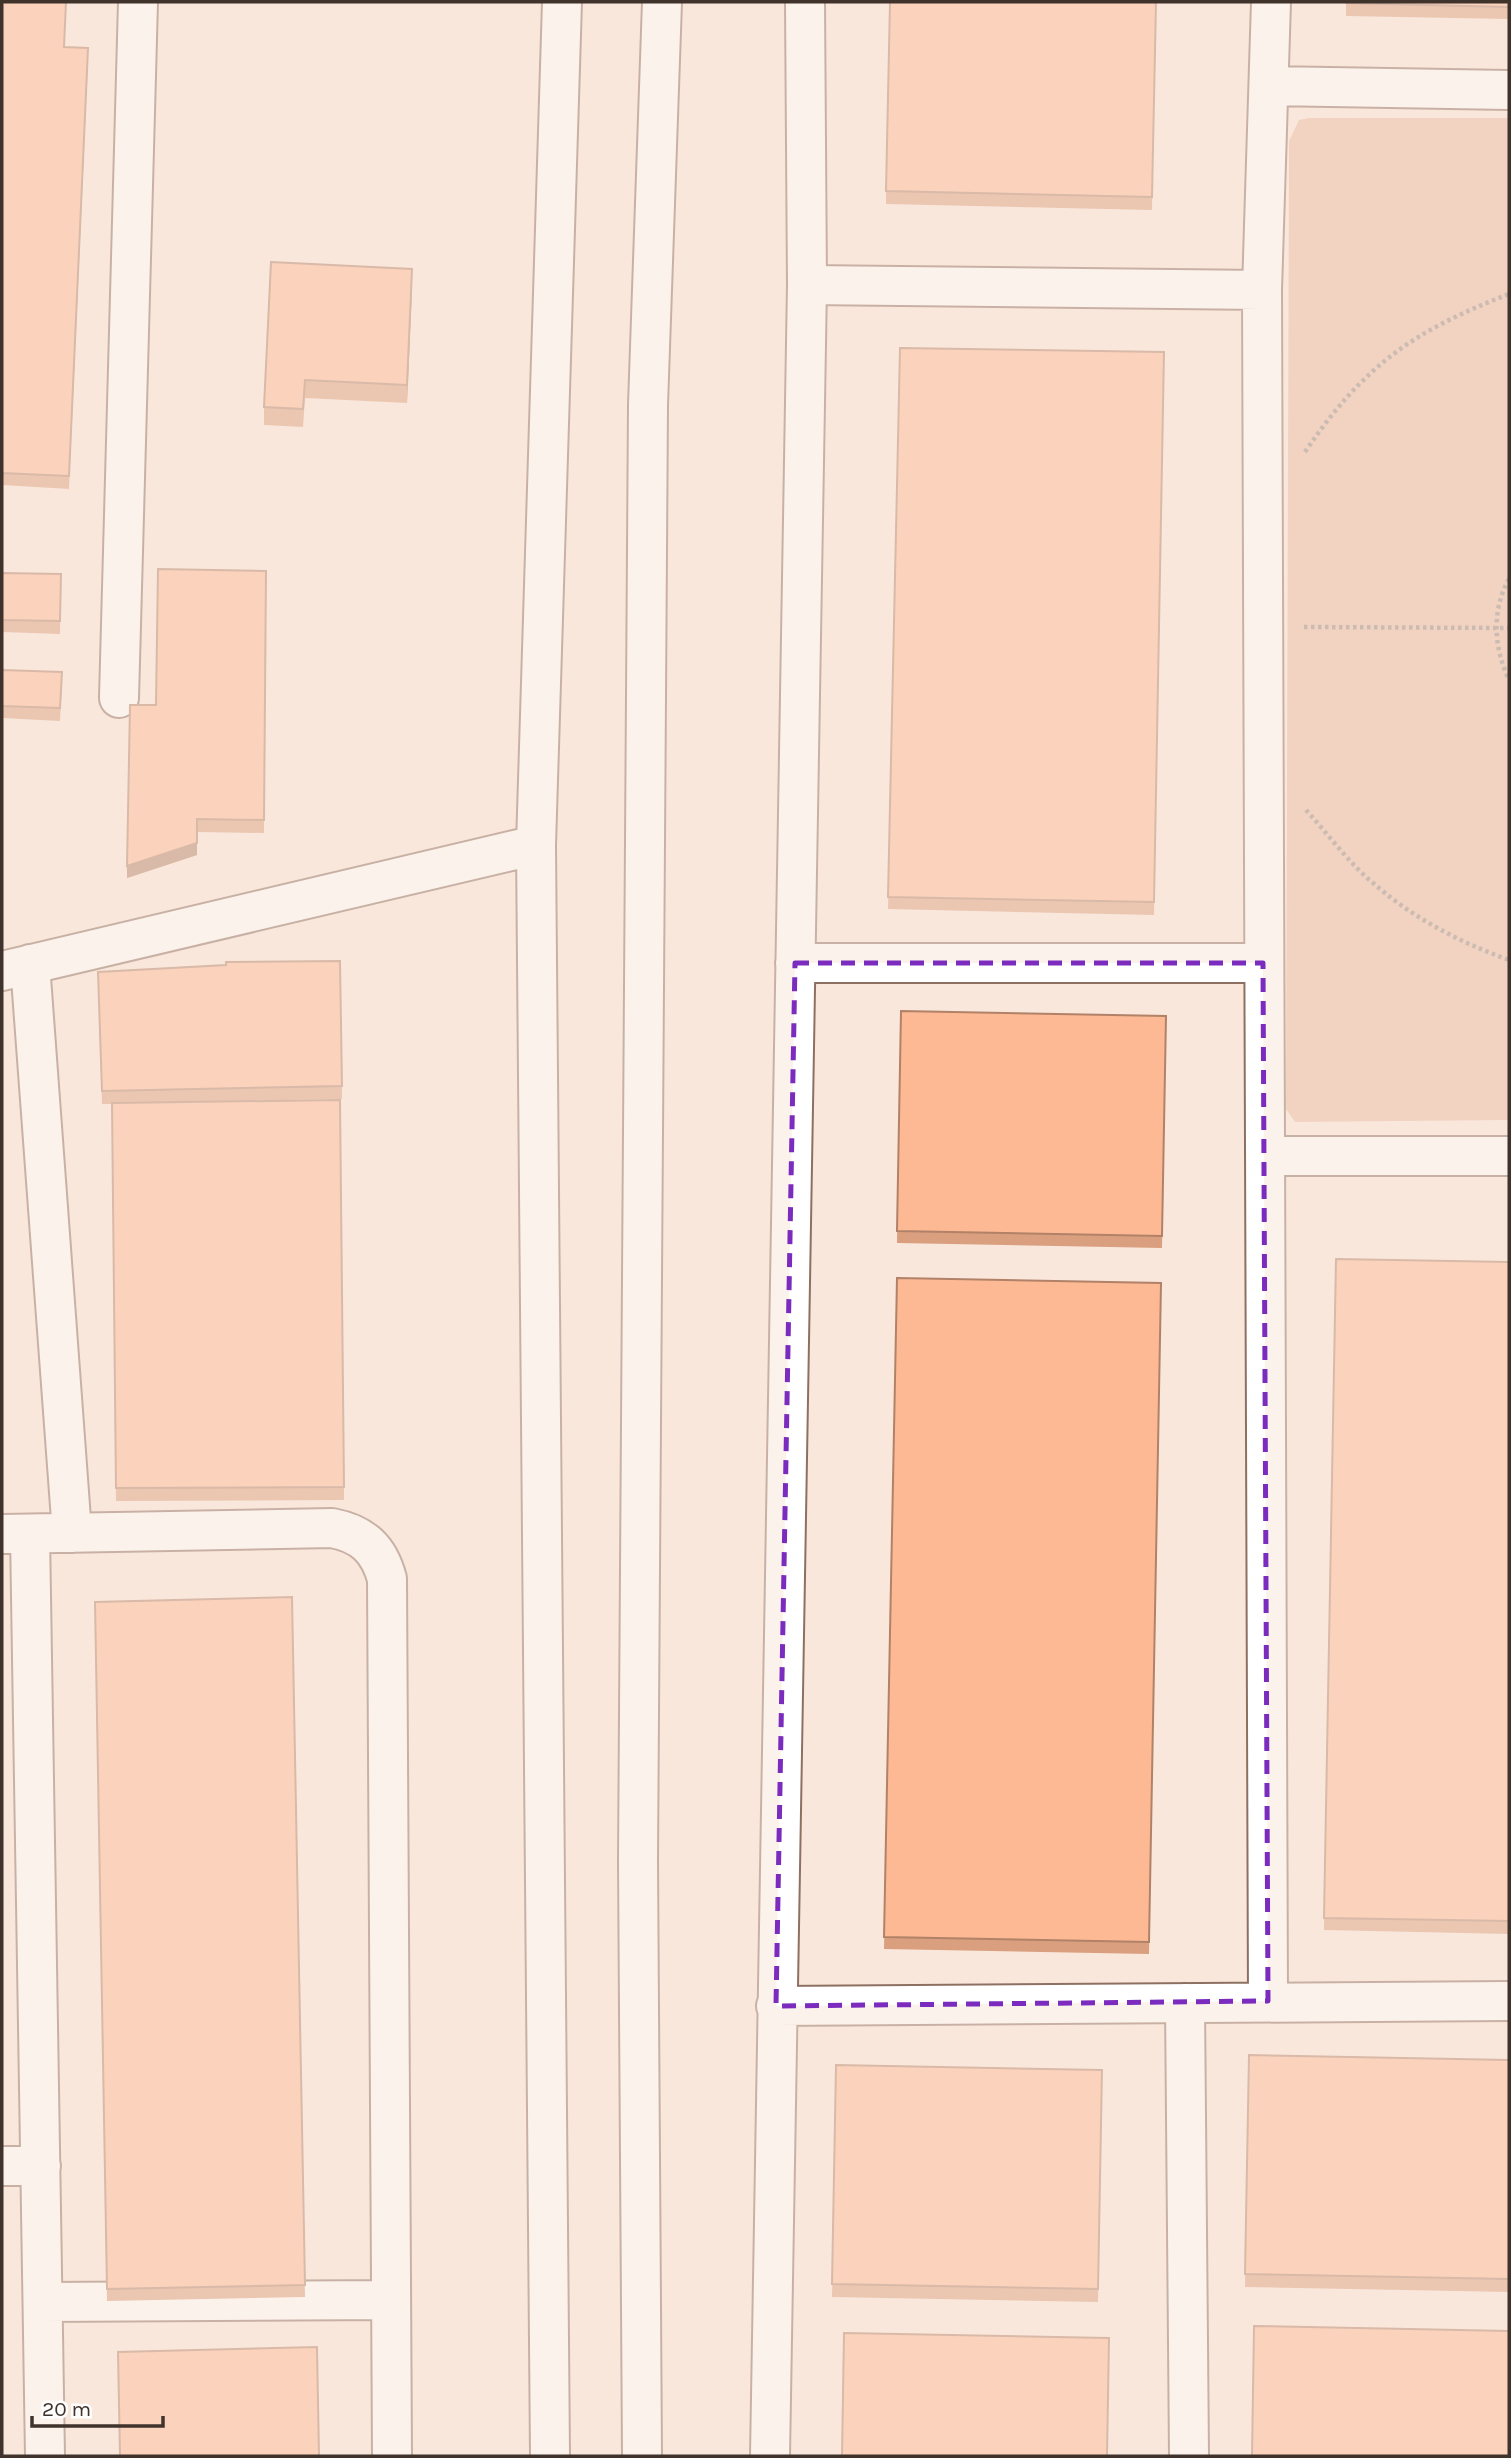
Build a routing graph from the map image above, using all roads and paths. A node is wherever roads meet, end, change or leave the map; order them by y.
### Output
1 (138, 2) edge
2 (562, 2) edge
3 (662, 2) edge
4 (805, 2) edge
5 (1271, 2) edge
6 (1270, 86) junction
7 (1509, 90) edge
8 (807, 285) junction
9 (1262, 290) junction
10 (1509, 294) edge
11 (1299, 463) dead end
12 (1509, 579) edge
13 (1301, 627) dead end
14 (1495, 628) junction
15 (1509, 628) edge
16 (1509, 680) edge
17 (119, 698) dead end
18 (1304, 808) dead end
19 (536, 845) junction
20 (1509, 960) edge
21 (1262, 963) junction
22 (795, 964) junction
23 (16, 967) edge
24 (1265, 1156) junction
25 (1509, 1156) edge
26 (72, 1532) junction
27 (16, 1534) edge
28 (1268, 2001) junction
29 (1509, 2001) edge
30 (1185, 2003) junction
31 (776, 2006) junction
32 (2, 2166) edge
33 (41, 2166) junction
34 (389, 2300) junction
35 (43, 2302) junction
36 (45, 2456) edge
37 (392, 2456) edge
38 (550, 2456) edge
39 (642, 2456) edge
40 (770, 2456) edge
41 (1189, 2456) edge

1 - 17 street
2 - 19 street
3 - 39 street
4 - 8 street
5 - 6 street
6 - 7 street
6 - 9 street
8 - 9 street
8 - 22 street
9 - 21 street
10 - 11 path
12 - 14 path
13 - 14 path
14 - 15 path
14 - 16 path
18 - 20 path
19 - 23 street
19 - 38 street
21 - 22 street
21 - 24 street
22 - 31 street
23 - 26 street
24 - 25 street
24 - 28 street
26 - 27 street
26 - 34 street
27 - 33 street
28 - 29 street
28 - 30 street
30 - 31 street
30 - 41 street
31 - 40 street
32 - 33 street
33 - 35 street
34 - 35 street
34 - 37 street
35 - 36 street

